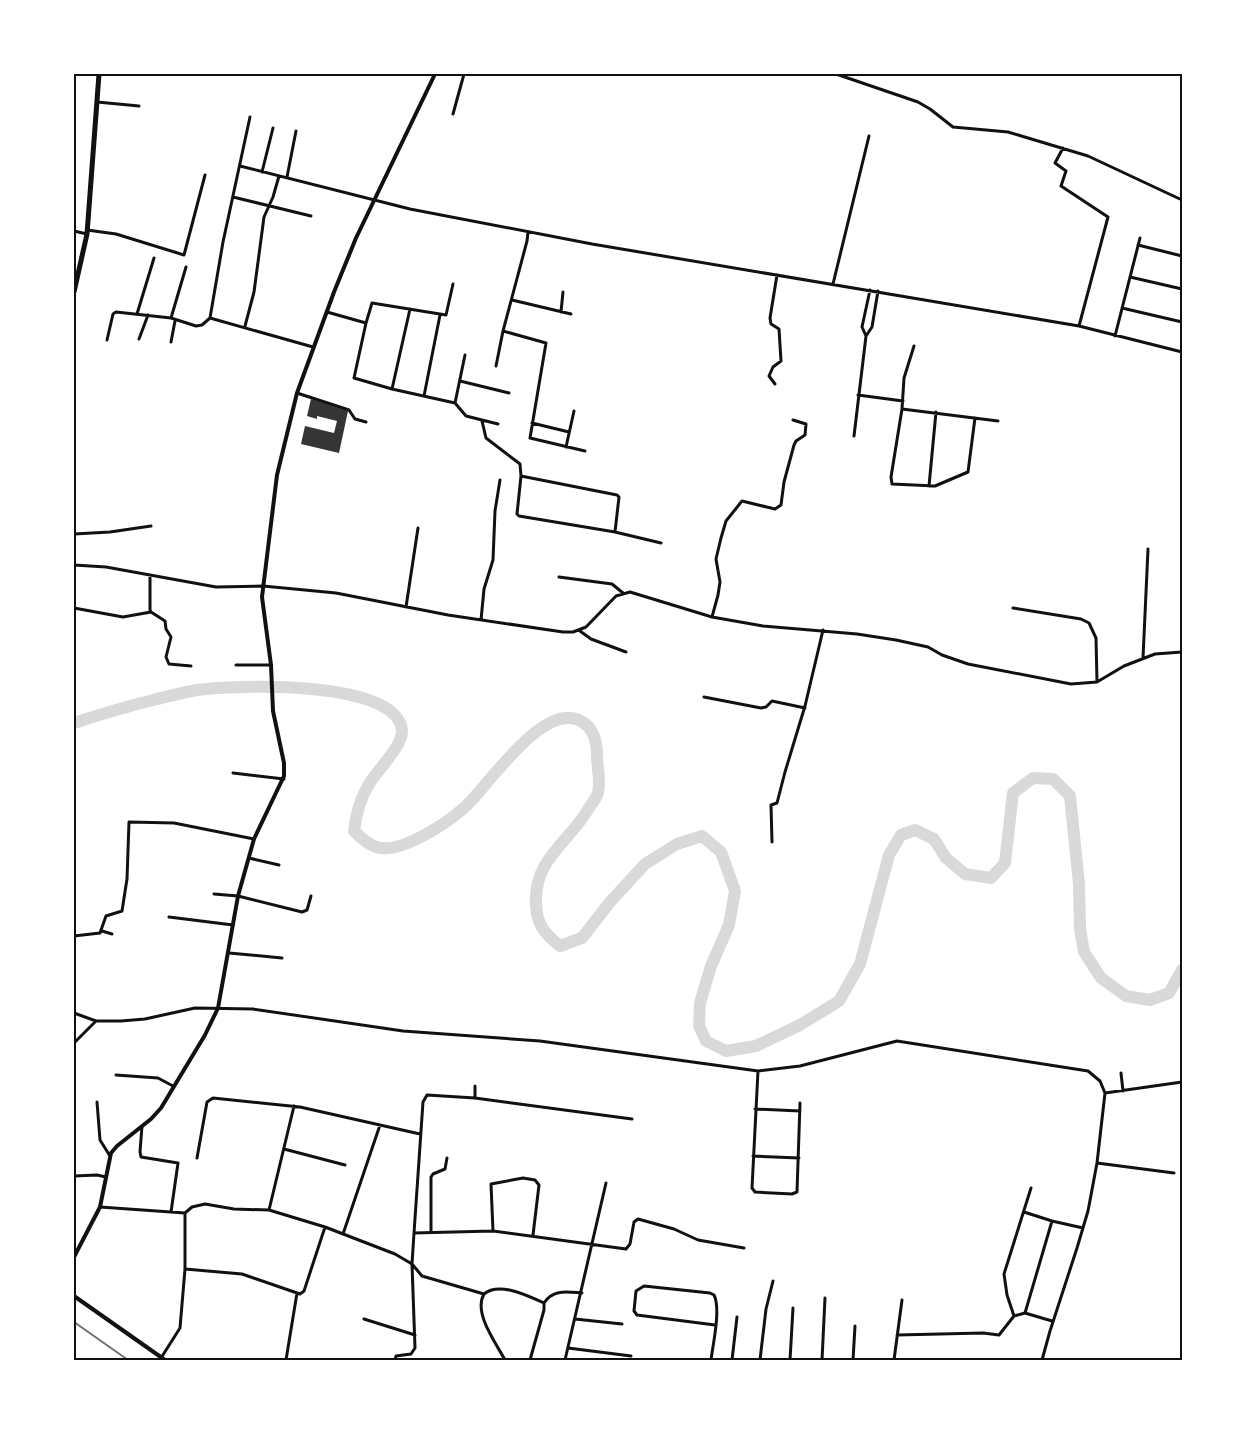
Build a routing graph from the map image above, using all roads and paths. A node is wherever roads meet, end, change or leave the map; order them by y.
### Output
1 (99, 74) edge
2 (435, 74) edge
3 (464, 74) edge
4 (836, 74) edge
5 (97, 102) junction
6 (139, 106) dead end
7 (453, 114) dead end
8 (250, 117) dead end
9 (273, 128) dead end
10 (296, 131) dead end
11 (869, 136) dead end
12 (1063, 148) junction
13 (240, 166) junction
14 (262, 172) junction
15 (205, 174) dead end
16 (279, 176) junction
17 (287, 177) junction
18 (233, 197) junction
19 (1182, 200) edge
20 (375, 202) junction
21 (267, 207) junction
22 (311, 216) dead end
23 (74, 231) edge
24 (87, 232) junction
25 (528, 232) junction
26 (1140, 238) dead end
27 (1138, 245) junction
28 (1182, 256) edge
29 (154, 258) dead end
30 (186, 267) dead end
31 (777, 275) junction
32 (1130, 277) junction
33 (453, 284) dead end
34 (833, 284) junction
35 (1182, 289) edge
36 (870, 290) junction
37 (74, 291) edge
38 (878, 291) junction
39 (563, 292) dead end
40 (512, 300) junction
41 (1122, 308) junction
42 (410, 309) junction
43 (326, 312) junction
44 (561, 312) junction
45 (137, 314) junction
46 (570, 314) dead end
47 (148, 315) junction
48 (440, 315) junction
49 (171, 318) junction
50 (210, 318) junction
51 (175, 321) junction
52 (1182, 322) edge
53 (366, 323) junction
54 (245, 326) junction
55 (1079, 326) junction
56 (503, 331) junction
57 (867, 336) junction
58 (1115, 336) junction
59 (139, 339) dead end
60 (107, 340) dead end
61 (171, 342) dead end
62 (914, 346) dead end
63 (313, 347) junction
64 (1182, 352) edge
65 (465, 355) dead end
66 (496, 366) dead end
67 (460, 381) junction
68 (775, 384) dead end
69 (393, 390) junction
70 (297, 393) junction
71 (509, 393) dead end
72 (858, 395) junction
73 (424, 396) junction
74 (903, 400) junction
75 (455, 403) junction
76 (902, 409) junction
77 (574, 411) dead end
78 (936, 412) junction
79 (975, 418) junction
80 (793, 420) dead end
81 (482, 421) junction
82 (998, 421) dead end
83 (366, 422) dead end
84 (532, 423) junction
85 (498, 424) dead end
86 (569, 432) junction
87 (854, 436) dead end
88 (566, 447) junction
89 (585, 451) dead end
90 (521, 476) junction
91 (500, 480) dead end
92 (929, 486) junction
93 (151, 526) dead end
94 (418, 528) dead end
95 (615, 532) junction
96 (74, 534) edge
97 (661, 543) dead end
98 (1148, 549) dead end
99 (74, 565) edge
100 (150, 575) junction
101 (559, 577) dead end
102 (262, 586) junction
103 (623, 593) junction
104 (406, 607) junction
105 (74, 608) edge
106 (1013, 608) dead end
107 (152, 612) junction
108 (712, 617) junction
109 (482, 620) junction
110 (824, 630) junction
111 (580, 631) junction
112 (626, 652) dead end
113 (1182, 652) edge
114 (1143, 658) junction
115 (271, 664) junction
116 (236, 665) dead end
117 (191, 666) dead end
118 (1097, 682) junction
119 (704, 697) dead end
120 (805, 708) junction
121 (233, 773) dead end
122 (284, 779) junction
123 (254, 839) junction
124 (772, 842) dead end
125 (249, 858) junction
126 (279, 865) dead end
127 (214, 894) dead end
128 (238, 896) junction
129 (311, 896) dead end
130 (169, 917) dead end
131 (233, 926) junction
132 (102, 931) junction
133 (112, 934) dead end
134 (74, 936) edge
135 (229, 953) junction
136 (282, 958) dead end
137 (218, 1008) junction
138 (74, 1013) edge
139 (96, 1021) junction
140 (74, 1043) edge
141 (758, 1071) junction
142 (1121, 1073) dead end
143 (116, 1075) dead end
144 (1182, 1082) edge
145 (173, 1086) junction
146 (476, 1086) dead end
147 (1123, 1091) junction
148 (1105, 1093) junction
149 (475, 1098) junction
150 (97, 1102) dead end
151 (800, 1102) dead end
152 (294, 1106) junction
153 (755, 1109) junction
154 (800, 1111) junction
155 (632, 1119) dead end
156 (380, 1125) junction
157 (142, 1126) junction
158 (420, 1134) junction
159 (284, 1149) junction
160 (110, 1156) junction
161 (753, 1156) junction
162 (197, 1158) dead end
163 (447, 1158) dead end
164 (799, 1158) junction
165 (1096, 1163) junction
166 (345, 1165) dead end
167 (1174, 1173) dead end
168 (74, 1176) edge
169 (106, 1177) junction
170 (606, 1183) dead end
171 (1031, 1188) dead end
172 (100, 1208) junction
173 (269, 1210) junction
174 (171, 1212) junction
175 (1024, 1212) junction
176 (185, 1214) junction
177 (1052, 1221) junction
178 (325, 1227) junction
179 (1083, 1228) junction
180 (431, 1232) junction
181 (493, 1232) junction
182 (414, 1233) junction
183 (343, 1234) junction
184 (532, 1235) junction
185 (594, 1243) junction
186 (744, 1248) dead end
187 (74, 1257) edge
188 (412, 1264) junction
189 (185, 1269) junction
190 (773, 1281) dead end
191 (297, 1293) junction
192 (582, 1293) junction
193 (484, 1294) junction
194 (74, 1296) edge
195 (825, 1298) dead end
196 (902, 1300) dead end
197 (544, 1303) junction
198 (793, 1308) dead end
199 (1025, 1313) junction
200 (1014, 1316) junction
201 (736, 1317) dead end
202 (363, 1319) dead end
203 (575, 1319) junction
204 (1053, 1321) junction
205 (622, 1324) dead end
206 (715, 1325) junction
207 (855, 1326) dead end
208 (415, 1335) junction
209 (897, 1335) junction
210 (568, 1348) junction
211 (631, 1356) dead end
212 (163, 1359) edge
213 (286, 1360) edge
214 (395, 1360) edge
215 (505, 1360) edge
216 (530, 1360) edge
217 (565, 1360) edge
218 (711, 1360) edge
219 (732, 1360) edge
220 (760, 1360) edge
221 (790, 1360) edge
222 (822, 1360) edge
223 (853, 1360) edge
224 (894, 1360) edge
225 (1042, 1360) edge

1 - 5 highway
2 - 20 street
3 - 7 street
4 - 12 street
5 - 6 street
5 - 24 highway
8 - 13 street
9 - 14 street
10 - 17 street
11 - 34 street
12 - 19 street
12 - 55 street
13 - 14 street
13 - 18 street
14 - 16 street
15 - 24 street
16 - 17 street
16 - 21 street
17 - 20 street
18 - 21 street
18 - 50 street
20 - 25 street
20 - 43 street
21 - 22 street
21 - 54 street
23 - 24 street
24 - 37 highway
25 - 31 street
25 - 40 street
26 - 27 street
27 - 28 street
27 - 32 street
29 - 45 street
30 - 49 street
31 - 34 street
31 - 68 street
32 - 35 street
32 - 41 street
33 - 48 street
34 - 36 street
36 - 38 street
36 - 57 street
38 - 55 street
38 - 57 street
39 - 44 street
40 - 44 street
40 - 56 street
41 - 52 street
41 - 58 street
42 - 48 street
42 - 53 street
42 - 69 street
43 - 53 street
43 - 63 street
44 - 46 street
45 - 47 street
45 - 60 street
47 - 49 street
47 - 59 street
48 - 73 street
49 - 51 street
50 - 51 street
50 - 54 street
51 - 61 street
53 - 69 street
54 - 63 street
55 - 58 street
56 - 66 street
56 - 84 street
57 - 72 street
58 - 64 street
62 - 74 street
63 - 70 street
65 - 67 street
67 - 71 street
67 - 75 street
69 - 73 street
70 - 83 street
70 - 102 street
72 - 74 street
72 - 87 street
73 - 75 street
74 - 76 street
75 - 81 street
76 - 78 street
76 - 92 street
77 - 86 street
78 - 79 street
78 - 92 street
79 - 82 street
79 - 92 street
80 - 108 street
81 - 85 street
81 - 90 street
84 - 86 street
84 - 88 street
86 - 88 street
88 - 89 street
90 - 95 street
90 - 95 street
91 - 109 street
93 - 96 street
94 - 104 street
95 - 97 street
98 - 114 street
99 - 100 street
100 - 102 street
100 - 107 street
101 - 103 street
102 - 104 street
102 - 115 street
103 - 108 street
103 - 111 street
104 - 109 street
105 - 107 street
106 - 118 street
107 - 117 street
108 - 110 street
109 - 111 street
110 - 118 street
110 - 120 street
111 - 112 street
113 - 114 street
114 - 118 street
115 - 116 street
115 - 122 street
119 - 120 street
120 - 124 street
121 - 122 street
122 - 123 street
123 - 125 street
123 - 132 street
125 - 126 street
125 - 128 street
127 - 128 street
128 - 129 street
128 - 131 street
130 - 131 street
131 - 135 street
132 - 133 street
132 - 134 street
135 - 136 street
135 - 137 street
137 - 139 street
137 - 141 street
137 - 145 street
138 - 139 street
139 - 140 street
141 - 148 street
141 - 153 street
142 - 147 street
143 - 145 street
144 - 147 street
145 - 157 street
146 - 149 street
147 - 148 street
148 - 165 street
149 - 155 street
149 - 158 street
150 - 160 street
151 - 154 street
152 - 156 street
152 - 159 street
152 - 162 street
153 - 154 street
153 - 161 street
154 - 164 street
156 - 158 street
156 - 183 street
157 - 160 street
157 - 174 street
158 - 182 street
159 - 166 street
159 - 173 street
160 - 169 street
161 - 164 street
161 - 164 street
163 - 180 street
165 - 167 street
165 - 179 street
168 - 169 street
169 - 172 street
170 - 185 street
171 - 175 street
172 - 174 street
172 - 187 street
173 - 176 street
173 - 178 street
174 - 176 street
175 - 177 street
175 - 200 street
176 - 189 street
177 - 179 street
177 - 199 street
178 - 183 street
178 - 191 street
179 - 204 street
180 - 181 street
180 - 182 street
181 - 184 street
181 - 184 street
182 - 188 street
183 - 188 street
184 - 185 street
185 - 186 street
185 - 192 street
188 - 193 street
188 - 208 street
189 - 191 street
189 - 212 street
190 - 220 street
191 - 213 street
192 - 197 street
192 - 203 street
193 - 197 street
193 - 215 street
194 - 212 street
195 - 222 street
196 - 209 street
197 - 216 street
198 - 221 street
199 - 200 street
199 - 204 street
200 - 209 street
201 - 219 street
202 - 208 street
203 - 205 street
203 - 210 street
204 - 225 street
206 - 206 street
206 - 218 street
207 - 223 street
208 - 214 street
209 - 224 street
210 - 211 street
210 - 217 street

